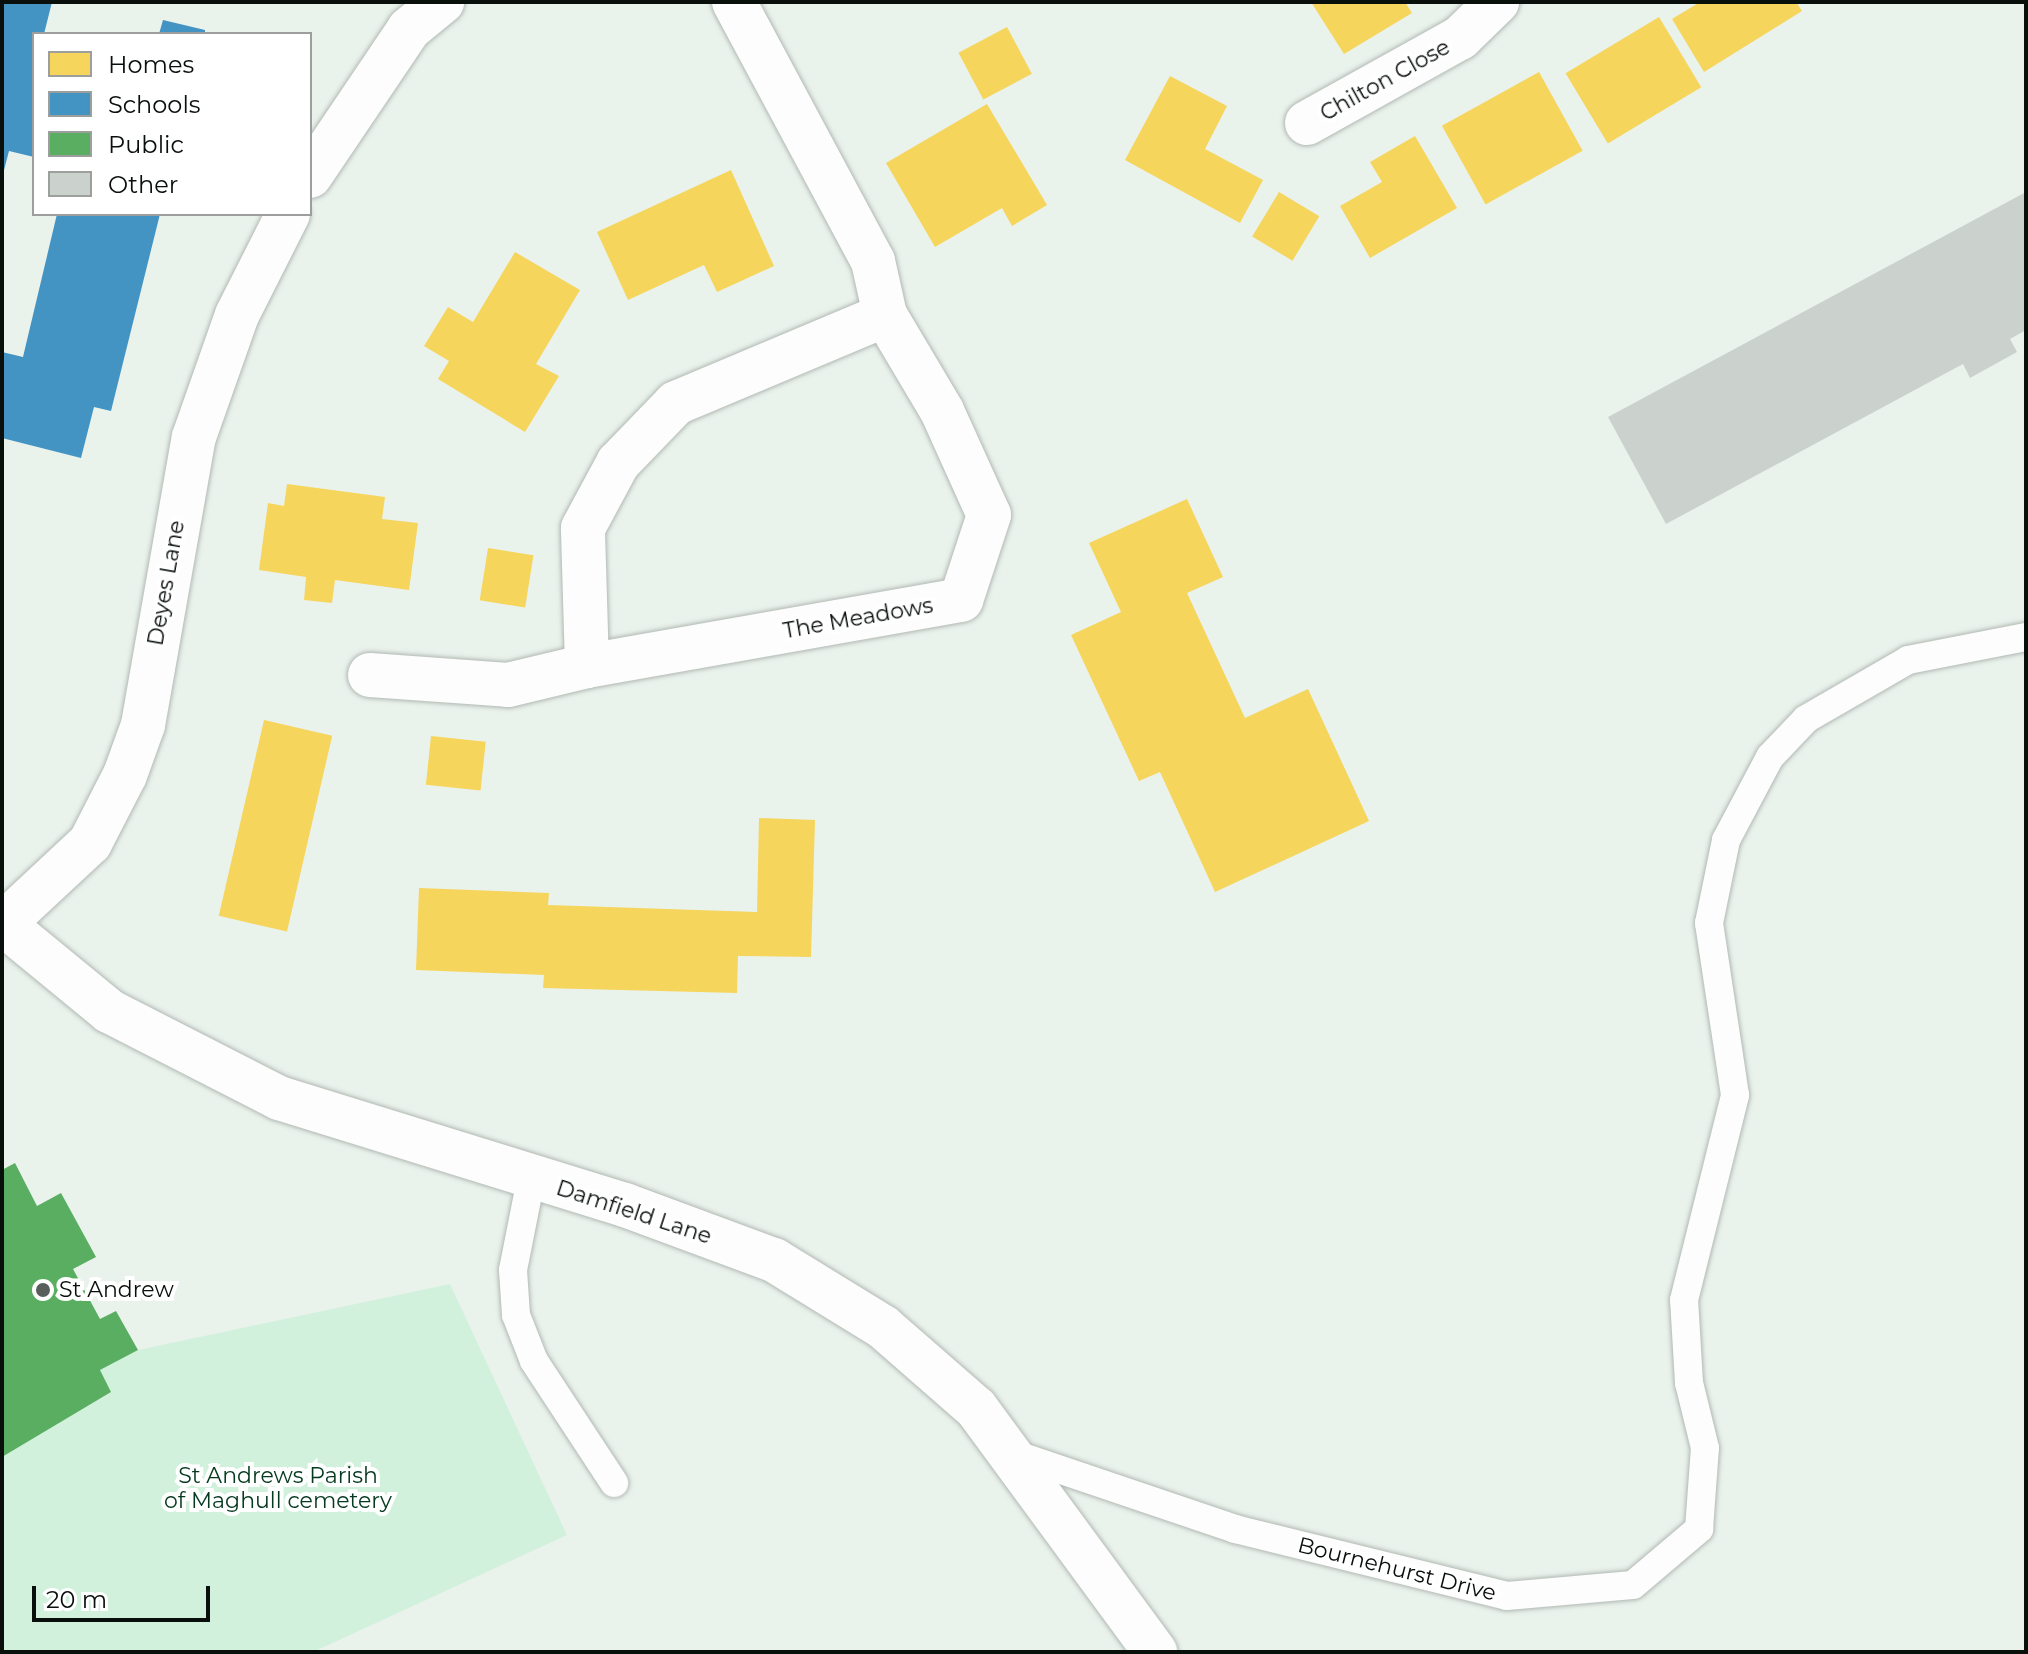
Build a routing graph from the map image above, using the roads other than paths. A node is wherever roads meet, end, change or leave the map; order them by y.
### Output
1 (442, 2) edge
2 (734, 2) edge
3 (1497, 2) edge
4 (1307, 123) dead end
5 (312, 173) edge
6 (287, 216) edge
7 (885, 315) junction
8 (2026, 637) edge
9 (587, 666) junction
10 (370, 675) dead end
11 (2, 924) edge
12 (531, 1179) junction
13 (1011, 1453) junction
14 (614, 1483) dead end
15 (1155, 1652) edge

1 - 5 street
2 - 7 street, The Meadows
3 - 4 street, Chilton Close
6 - 11 street, Deyes Lane
7 - 9 street
7 - 9 street, The Meadows
8 - 13 lane, Bournehurst Drive
9 - 10 street, The Meadows
11 - 12 street, Damfield Lane
12 - 13 street, Damfield Lane
12 - 14 lane
13 - 15 street, Damfield Lane

